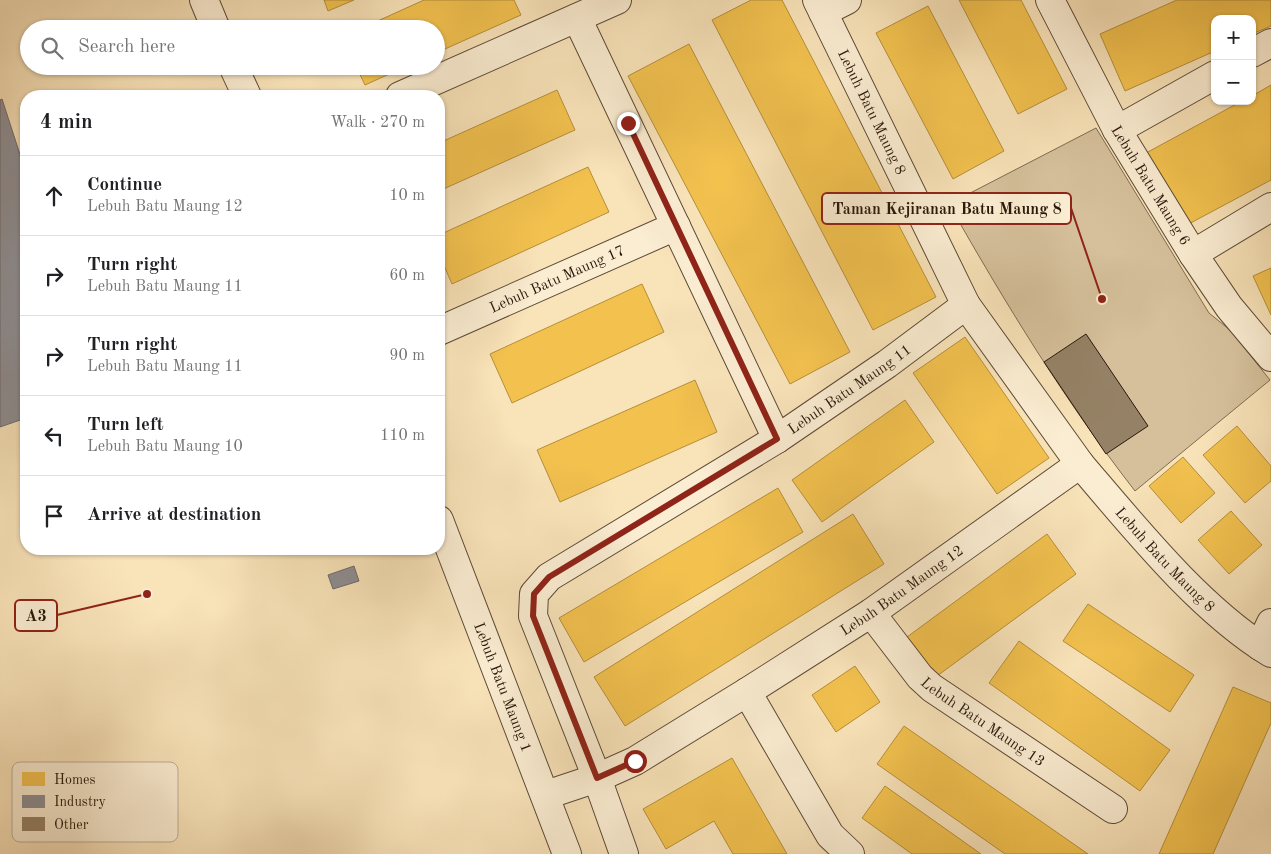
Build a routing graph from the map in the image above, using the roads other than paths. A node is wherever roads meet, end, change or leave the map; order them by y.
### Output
1 (204, 0) edge
2 (617, 0) edge
3 (1050, 0) edge
4 (829, 4) edge
5 (577, 18) junction
6 (212, 20) edge
7 (1271, 43) edge
8 (1256, 51) edge
9 (237, 75) edge
10 (1211, 76) edge
11 (244, 90) edge
12 (414, 90) edge
13 (1117, 130) junction
14 (1271, 207) edge
15 (676, 226) junction
16 (1193, 254) junction
17 (966, 305) junction
18 (445, 328) edge
19 (1271, 358) edge
20 (777, 439) junction
21 (1080, 464) junction
22 (445, 535) edge
23 (872, 612) junction
24 (1267, 640) edge
25 (747, 692) junction
26 (597, 778) junction
27 (546, 796) junction
28 (1113, 809) dead end
29 (567, 854) edge
30 (624, 854) edge
31 (850, 854) edge

1 - 6 street
2 - 5 street
3 - 13 street, Lebuh Batu Maung 6
4 - 17 street, Lebuh Batu Maung 8
5 - 12 street
5 - 15 street
7 - 8 street
9 - 11 street
10 - 13 street
13 - 16 street, Lebuh Batu Maung 6
14 - 16 street
15 - 18 street, Lebuh Batu Maung 17
15 - 20 street
16 - 19 street, Lebuh Batu Maung 6
17 - 20 street, Lebuh Batu Maung 11
17 - 21 street
20 - 26 street, Lebuh Batu Maung 11
21 - 23 street, Lebuh Batu Maung 12
21 - 24 street, Lebuh Batu Maung 8
22 - 27 street, Lebuh Batu Maung 1
23 - 25 street, Lebuh Batu Maung 12
23 - 28 street, Lebuh Batu Maung 13
25 - 26 street, Lebuh Batu Maung 12
25 - 31 street
26 - 27 street, Lebuh Batu Maung 12
26 - 30 street, Lebuh Batu Maung 11
27 - 29 street, Lebuh Batu Maung 1

